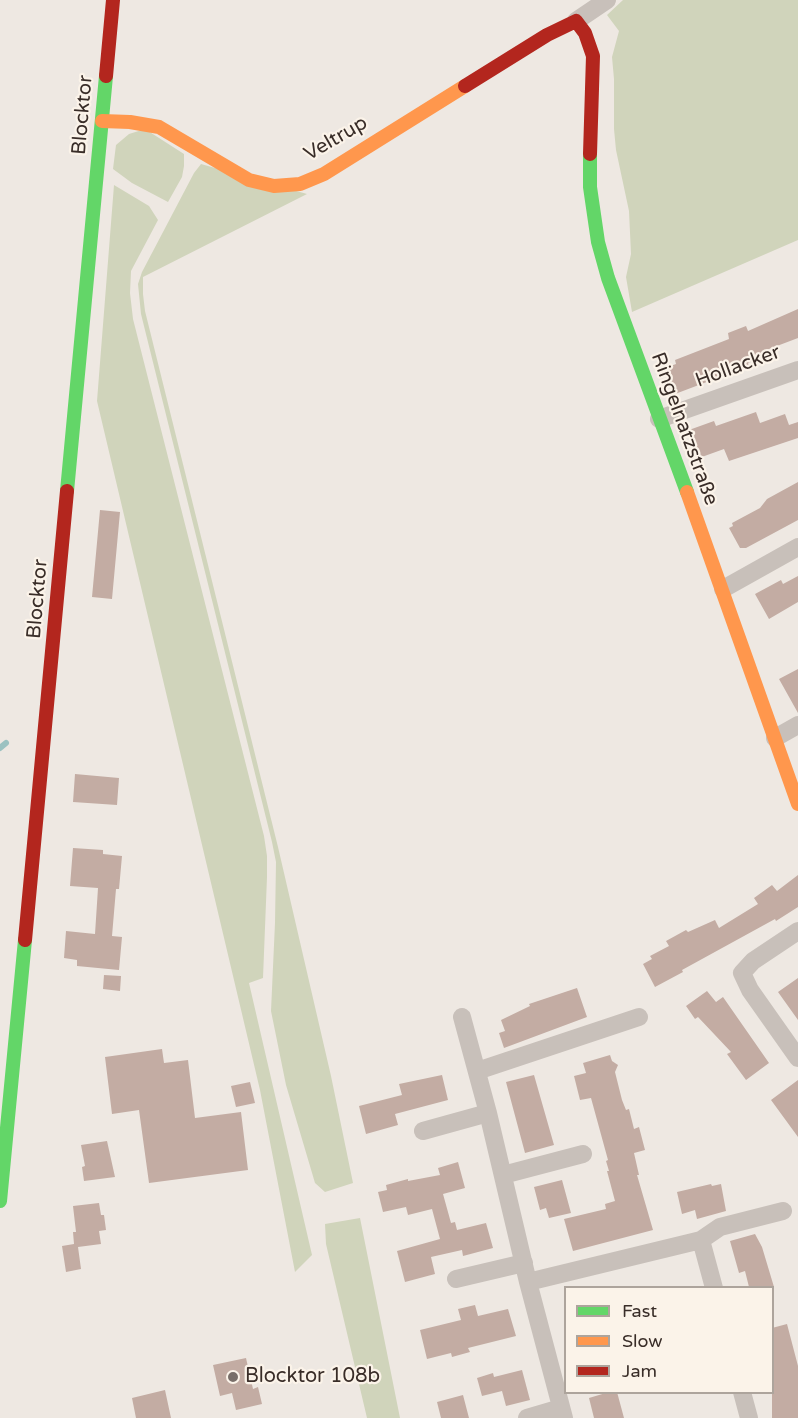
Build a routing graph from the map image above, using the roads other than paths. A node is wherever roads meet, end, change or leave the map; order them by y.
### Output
1 (113, 0) edge
2 (607, 0) edge
3 (576, 21) junction
4 (102, 122) junction
5 (798, 370) edge
6 (659, 419) junction
7 (798, 547) edge
8 (723, 589) junction
9 (798, 725) edge
10 (775, 738) junction
11 (798, 804) edge
12 (798, 931) edge
13 (462, 1017) dead end
14 (639, 1017) dead end
15 (798, 1058) edge
16 (477, 1071) junction
17 (488, 1113) junction
18 (423, 1131) dead end
19 (583, 1154) dead end
20 (503, 1175) junction
21 (0, 1201) edge
22 (783, 1211) dead end
23 (701, 1240) junction
24 (524, 1263) junction
25 (456, 1279) dead end
26 (528, 1282) junction
27 (714, 1286) edge
28 (743, 1394) edge
29 (562, 1413) edge
30 (527, 1418) edge
31 (749, 1418) edge

1 - 4 street, Blocktor
2 - 3 street, Veltrup
3 - 4 street, Veltrup
3 - 6 street, Ringelnatzstraße
4 - 21 street, Blocktor
5 - 6 street, Hollacker
6 - 8 street, Ringelnatzstraße
7 - 8 street
8 - 10 street, Ringelnatzstraße
9 - 10 street
10 - 11 street, Ringelnatzstraße
12 - 15 street
13 - 16 street
14 - 16 street
16 - 17 street
17 - 18 street
17 - 20 street
19 - 20 street
20 - 24 street
22 - 23 street
23 - 26 street
23 - 27 street
24 - 25 street
24 - 26 street
26 - 29 street
28 - 31 street
29 - 30 street

